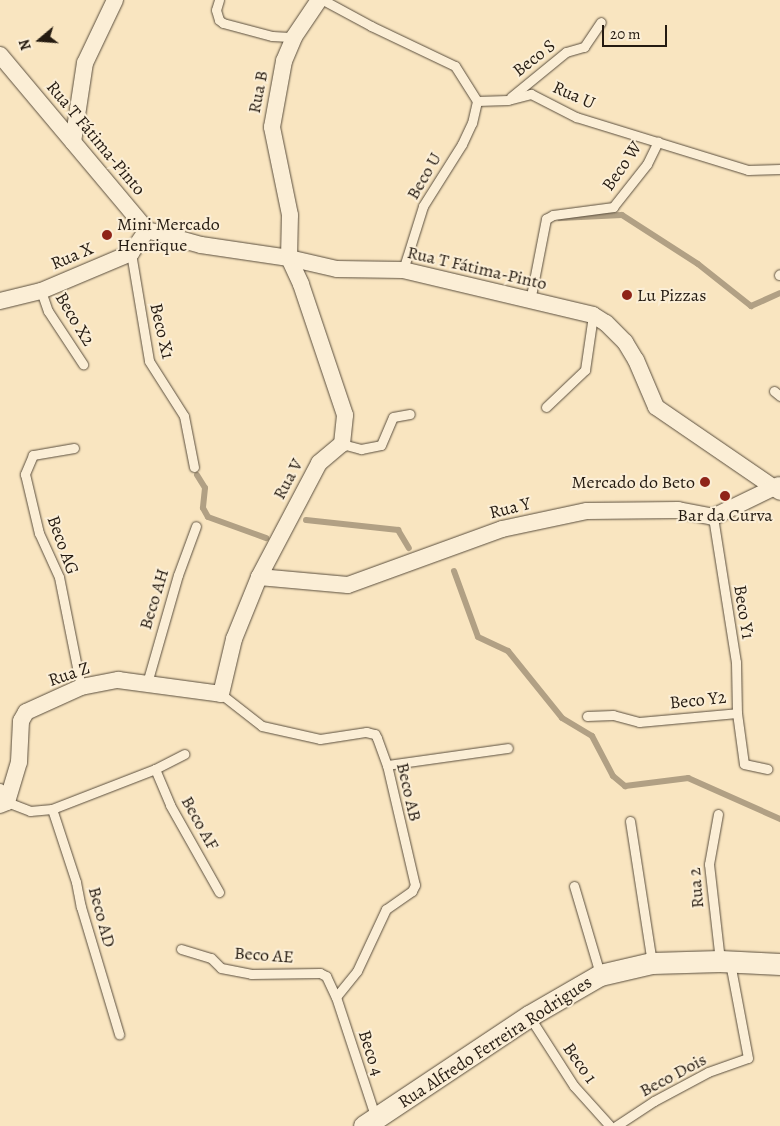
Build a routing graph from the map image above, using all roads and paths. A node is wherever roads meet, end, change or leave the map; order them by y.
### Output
1 (115, 0) edge
2 (219, 0) edge
3 (321, 0) edge
4 (601, 22) dead end
5 (294, 37) junction
6 (0, 55) edge
7 (508, 100) junction
8 (477, 101) junction
9 (658, 141) junction
10 (73, 142) junction
11 (780, 169) edge
12 (147, 230) junction
13 (130, 253) junction
14 (289, 258) junction
15 (403, 270) junction
16 (40, 291) junction
17 (530, 300) junction
18 (0, 301) edge
19 (592, 315) junction
20 (83, 364) dead end
21 (546, 407) dead end
22 (410, 414) dead end
23 (342, 444) junction
24 (74, 448) dead end
25 (194, 467) dead end
26 (778, 489) edge
27 (713, 517) junction
28 (196, 526) dead end
29 (259, 577) junction
30 (147, 683) junction
31 (80, 687) junction
32 (221, 694) junction
33 (737, 713) junction
34 (587, 716) dead end
35 (508, 748) dead end
36 (184, 754) dead end
37 (387, 765) junction
38 (155, 769) junction
39 (767, 769) dead end
40 (2, 798) edge
41 (52, 809) junction
42 (718, 814) dead end
43 (630, 821) dead end
44 (574, 886) dead end
45 (219, 892) dead end
46 (181, 950) dead end
47 (725, 961) junction
48 (652, 963) junction
49 (780, 964) edge
50 (600, 975) junction
51 (336, 997) junction
52 (529, 1016) junction
53 (119, 1034) dead end
54 (748, 1058) joint
55 (370, 1122) edge
56 (610, 1126) edge
57 (616, 1126) edge

1 - 10 street
2 - 5 lane
3 - 5 street, Rua B
3 - 8 lane
4 - 7 lane, Beco S
5 - 14 street, Rua B
6 - 10 street, Rua T Fátima-Pinto
7 - 8 lane, Rua U
7 - 9 lane, Rua U
8 - 15 lane, Beco U
9 - 11 lane, Rua U
9 - 17 lane, Beco W
10 - 12 street, Rua T Fátima-Pinto
12 - 13 street
12 - 14 street, Rua T Fátima-Pinto
13 - 16 street, Rua X
13 - 25 lane, Beco X1
14 - 15 street, Rua T Fátima-Pinto
14 - 23 street
15 - 17 street, Rua T Fátima-Pinto
16 - 18 street, Rua X
16 - 20 lane, Beco X2
17 - 19 street, Rua T Fátima-Pinto
19 - 21 lane
19 - 26 street, Rua T Fátima-Pinto
22 - 23 lane
23 - 29 street, Rua V
24 - 31 lane, Beco AG
26 - 27 street
27 - 29 street, Rua Y
27 - 33 lane, Beco Y1
28 - 30 lane, Beco AH
29 - 32 street, Rua V
30 - 31 street, Rua Z
30 - 32 street, Rua Z
31 - 40 street, Rua Z
32 - 37 lane, Beco AB
33 - 34 lane, Beco Y2
33 - 39 lane, Beco Y2
35 - 37 lane
36 - 38 lane
37 - 51 lane, Beco AB
38 - 41 lane
38 - 45 lane, Beco AF
40 - 41 lane
41 - 53 lane, Beco AD
42 - 47 lane, Rua 2
43 - 48 lane
44 - 50 lane
46 - 51 lane, Beco AE
47 - 48 street, Rua Alfredo Ferreira Rodrigues
47 - 49 street, Rua Alfredo Ferreira Rodrigues
47 - 54 lane, Rua 2
48 - 50 street, Rua Alfredo Ferreira Rodrigues
50 - 52 street, Rua Alfredo Ferreira Rodrigues
51 - 55 lane, Beco 4
52 - 55 street, Rua Alfredo Ferreira Rodrigues
52 - 56 lane, Beco 1
54 - 57 lane, Beco Dois

